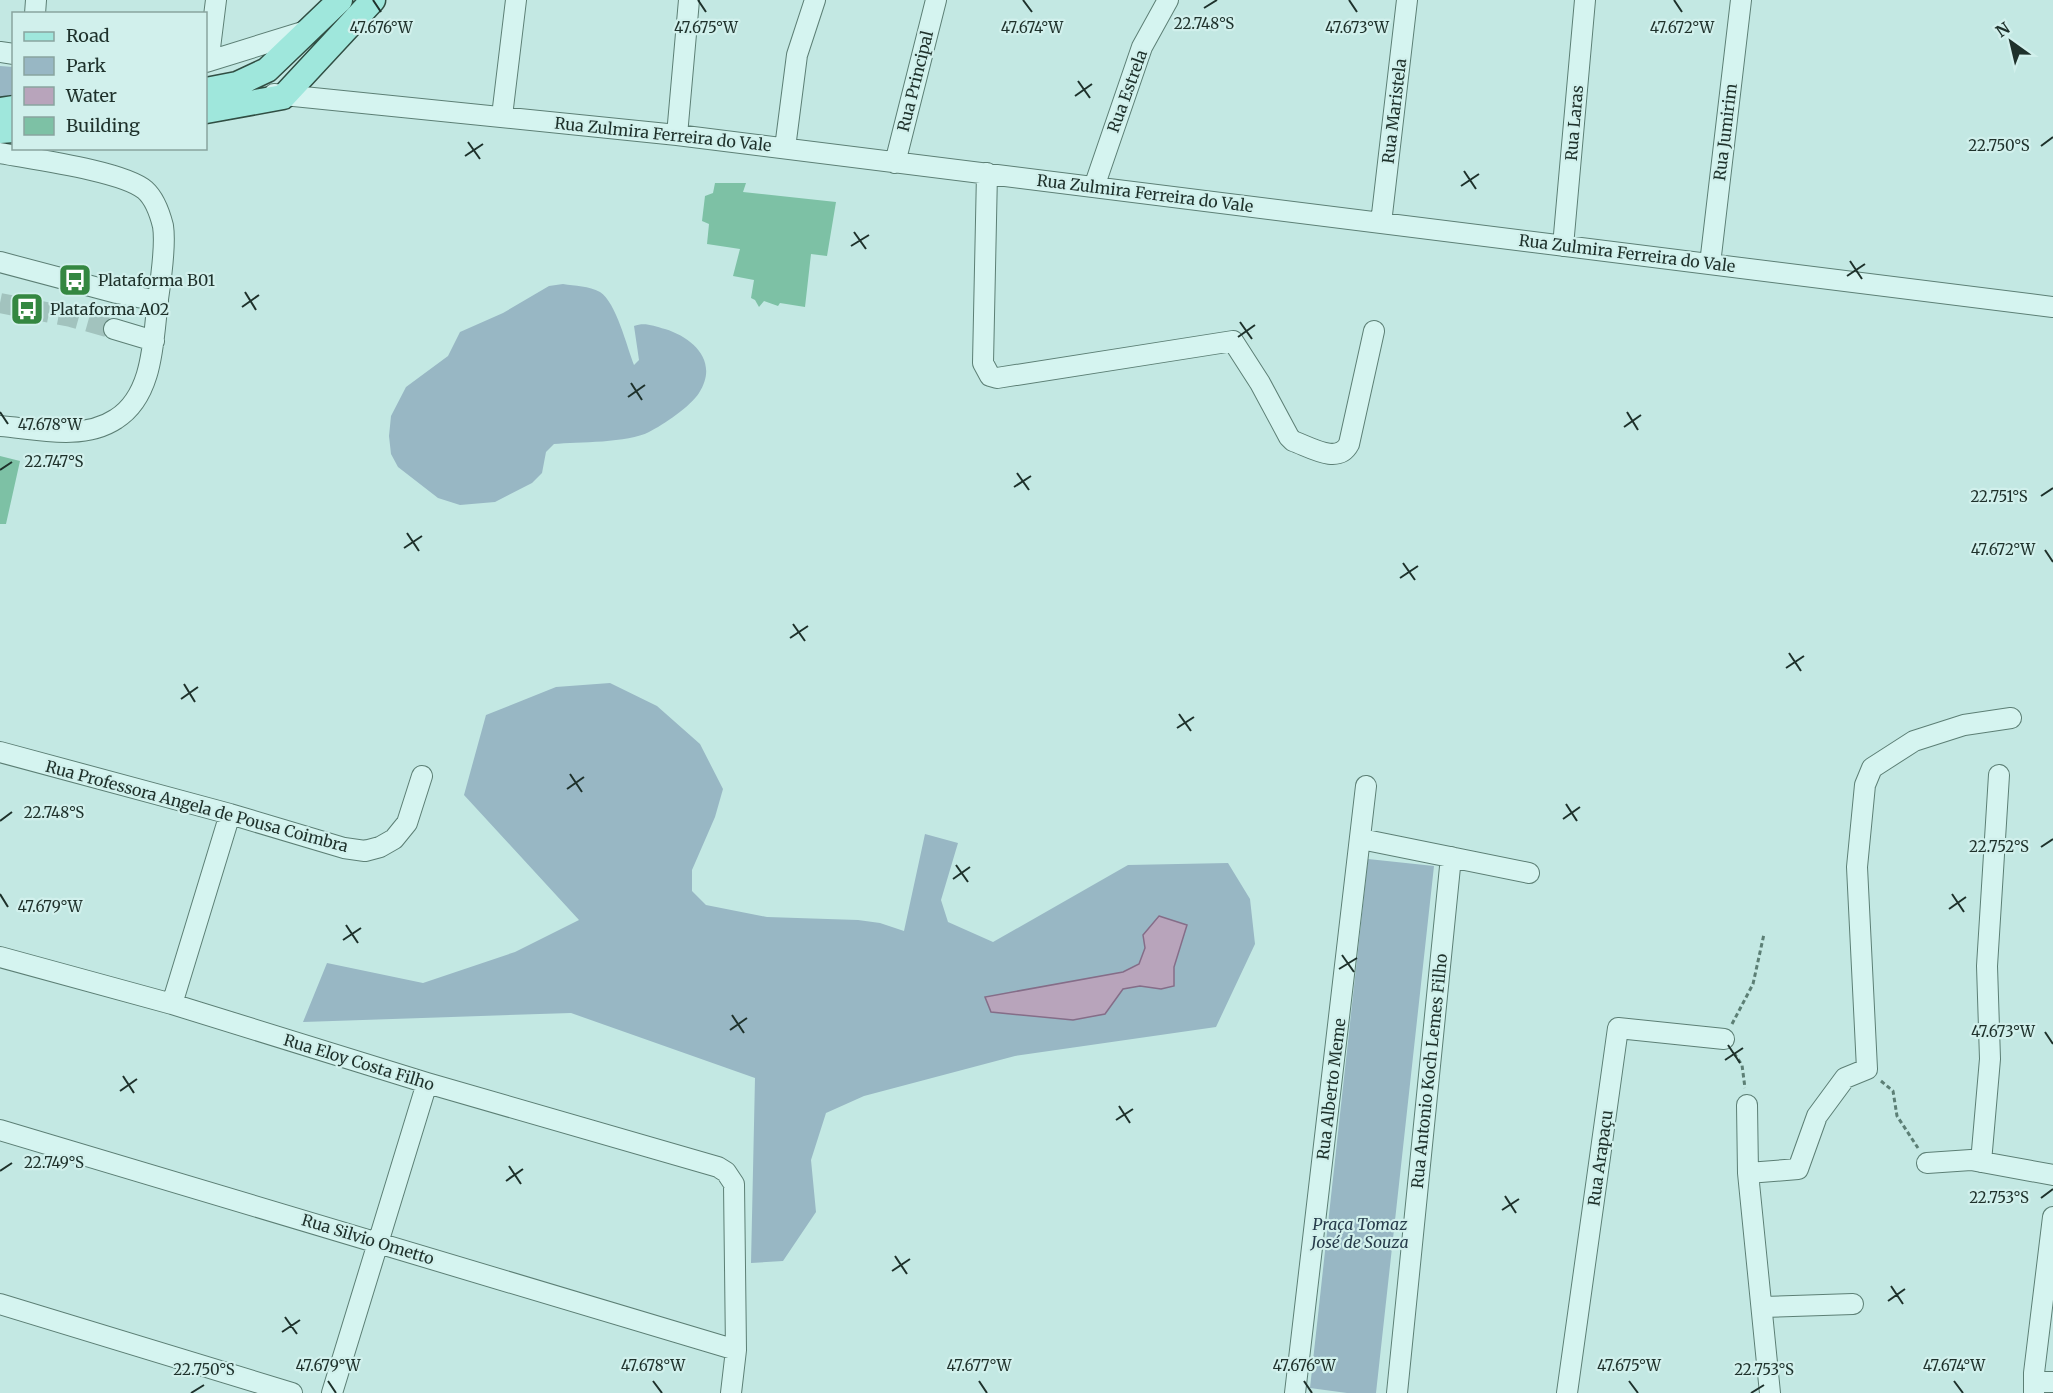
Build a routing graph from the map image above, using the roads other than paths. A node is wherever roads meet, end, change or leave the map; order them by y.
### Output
1 (216, 0) edge
2 (340, 0) edge
3 (373, 0) edge
4 (516, 0) edge
5 (689, 0) edge
6 (815, 0) edge
7 (936, 0) edge
8 (1168, 0) edge
9 (1407, 0) edge
10 (1585, 0) edge
11 (1741, 0) edge
12 (311, 29) junction
13 (207, 52) edge
14 (207, 62) edge
15 (237, 84) junction
16 (207, 90) edge
17 (283, 97) junction
18 (207, 111) edge
19 (502, 116) junction
20 (676, 135) junction
21 (785, 148) junction
22 (0, 153) edge
23 (895, 163) junction
24 (987, 173) junction
25 (1094, 187) junction
26 (1381, 223) junction
27 (1563, 246) junction
28 (0, 262) edge
29 (1710, 264) junction
30 (158, 301) junction
31 (2053, 307) edge
32 (114, 329) tunnel mouth
33 (1374, 331) dead end
34 (154, 341) junction
35 (0, 426) edge
36 (2011, 718) dead end
37 (0, 752) edge
38 (1999, 775) dead end
39 (422, 776) dead end
40 (1366, 786) dead end
41 (230, 814) junction
42 (1361, 838) junction
43 (1451, 857) junction
44 (1529, 873) dead end
45 (0, 957) edge
46 (172, 1004) junction
47 (1724, 1039) road end
48 (427, 1083) junction
49 (1747, 1105) road end
50 (0, 1130) edge
51 (1981, 1162) junction
52 (1928, 1163) road end
53 (1748, 1173) junction
54 (2053, 1175) edge
55 (2053, 1216) edge
56 (377, 1241) junction
57 (0, 1304) edge
58 (1853, 1304) dead end
59 (1762, 1307) junction
60 (736, 1350) junction
61 (2040, 1386) edge
62 (292, 1393) edge
63 (332, 1393) edge
64 (731, 1393) edge
65 (1295, 1393) edge
66 (1397, 1393) edge
67 (1567, 1393) edge
68 (1770, 1393) edge

1 - 13 street
2 - 12 main road
3 - 17 main road
4 - 19 street
5 - 20 street
6 - 21 street
7 - 23 street, Rua Principal
8 - 25 street, Rua Estrela
9 - 26 street, Rua Maristela
10 - 27 street, Rua Laras
11 - 29 street, Rua Jumirim
12 - 14 street
12 - 15 main road
15 - 16 main road
15 - 17 street, Rua Zulmira Ferreira do Vale
17 - 18 main road
17 - 19 street, Rua Zulmira Ferreira do Vale
19 - 20 street, Rua Zulmira Ferreira do Vale
20 - 21 street, Rua Zulmira Ferreira do Vale
21 - 23 street, Rua Zulmira Ferreira do Vale
22 - 30 street
23 - 24 street, Rua Zulmira Ferreira do Vale
24 - 25 street, Rua Zulmira Ferreira do Vale
24 - 33 street
25 - 26 street, Rua Zulmira Ferreira do Vale
26 - 27 street, Rua Zulmira Ferreira do Vale
27 - 29 street, Rua Zulmira Ferreira do Vale
28 - 30 street
29 - 31 street, Rua Zulmira Ferreira do Vale
30 - 34 street
32 - 34 street
34 - 35 street
36 - 53 street
37 - 41 street, Rua Professora Angela de Pousa Coimbra
38 - 51 street
39 - 41 street, Rua Professora Angela de Pousa Coimbra
40 - 42 street, Rua Alberto Meme
41 - 46 street
42 - 43 street
42 - 65 street, Rua Alberto Meme
43 - 44 street
43 - 66 street, Rua Antonio Koch Lemes Filho
45 - 46 street, Rua Eloy Costa Filho
46 - 48 street, Rua Eloy Costa Filho
47 - 67 street, Rua Arapaçu
48 - 56 street
48 - 60 street, Rua Eloy Costa Filho
49 - 53 street
50 - 56 street, Rua Silvio Ometto
51 - 52 street
51 - 54 street
53 - 59 street
55 - 61 street
56 - 60 street, Rua Silvio Ometto
56 - 63 street
57 - 62 street
58 - 59 street
59 - 68 street
60 - 64 street

